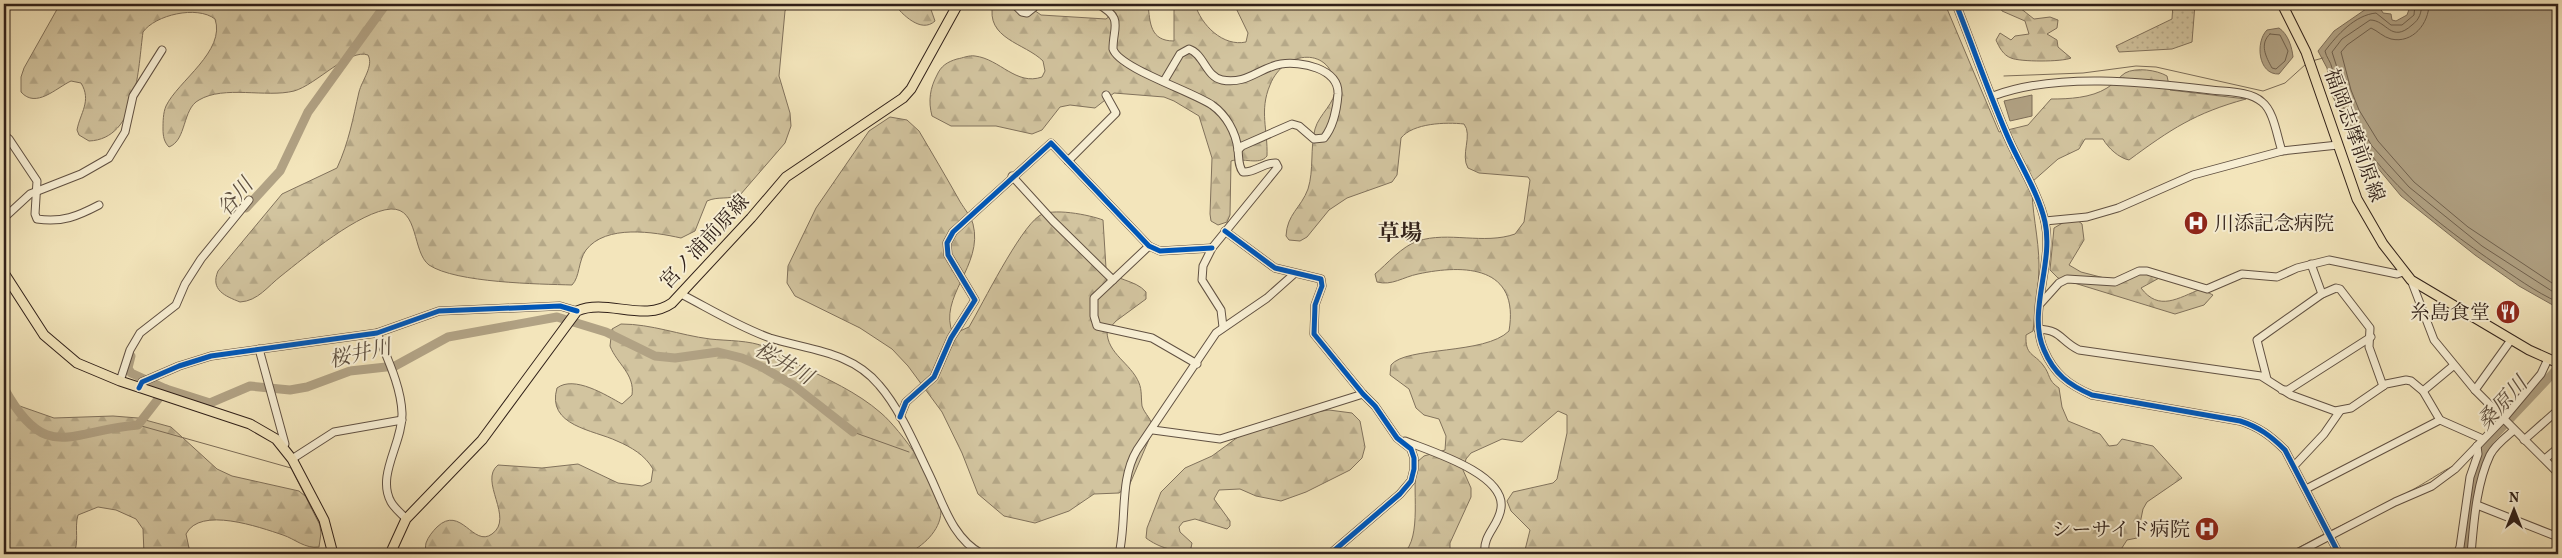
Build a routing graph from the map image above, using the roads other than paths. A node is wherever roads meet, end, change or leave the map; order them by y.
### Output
1 (958, 4) edge
2 (1014, 4) edge
3 (1038, 4) edge
4 (1098, 4) edge
5 (1956, 4) edge
6 (2282, 4) edge
7 (162, 50) dead end
8 (1164, 81) junction
9 (1106, 95) dead end
10 (1993, 96) junction
11 (4, 136) edge
12 (2338, 145) junction
13 (1238, 150) junction
14 (2282, 151) junction
15 (1068, 161) junction
16 (1012, 176) junction
17 (35, 192) junction
18 (249, 200) dead end
19 (99, 205) dead end
20 (4, 218) edge
21 (2045, 221) junction
22 (1225, 231) junction
23 (1150, 246) junction
24 (1212, 248) junction
25 (2311, 264) junction
26 (2403, 272) junction
27 (4, 273) edge
28 (1294, 274) junction
29 (1113, 280) junction
30 (2410, 280) junction
31 (681, 294) junction
32 (2322, 294) junction
33 (2041, 303) junction
34 (575, 313) junction
35 (1223, 326) junction
36 (2038, 328) junction
37 (377, 333) junction
38 (2371, 337) junction
39 (2512, 340) junction
40 (260, 349) junction
41 (2548, 359) junction
42 (2558, 363) edge
43 (1197, 364) junction
44 (2454, 366) junction
45 (2267, 379) junction
46 (120, 381) junction
47 (140, 385) junction
48 (2383, 386) junction
49 (2282, 390) junction
50 (2475, 390) junction
51 (2423, 391) junction
52 (1363, 394) junction
53 (2558, 410) edge
54 (2340, 411) junction
55 (900, 417) junction
56 (2505, 419) junction
57 (402, 420) junction
58 (2440, 420) junction
59 (1153, 430) junction
60 (2514, 430) junction
61 (1397, 438) junction
62 (2483, 439) junction
63 (2524, 440) junction
64 (283, 446) junction
65 (2558, 448) edge
66 (2477, 450) junction
67 (292, 459) junction
68 (2545, 459) junction
69 (2294, 466) junction
70 (2558, 472) edge
71 (2306, 489) junction
72 (2477, 505) junction
73 (406, 519) junction
74 (2327, 532) junction
75 (2558, 537) edge
76 (333, 554) edge
77 (390, 554) edge
78 (982, 554) edge
79 (1119, 554) edge
80 (1330, 554) edge
81 (1485, 554) edge
82 (2295, 554) edge
83 (2339, 554) edge
84 (2457, 554) edge
85 (2471, 554) edge

1 - 31 main road, 宮ノ浦前原線
2 - 3 street
4 - 8 street
5 - 10 street
6 - 12 main road, 福岡志摩前原線
7 - 17 street
8 - 13 street
8 - 13 street
9 - 15 street
10 - 14 street
10 - 21 street
11 - 17 street
12 - 14 street
12 - 26 main road, 福岡志摩前原線
13 - 22 street
14 - 21 street
15 - 16 street
15 - 23 street
16 - 29 street
16 - 55 street
17 - 19 street
17 - 20 street
18 - 46 street
21 - 33 street
22 - 24 street
22 - 28 street
23 - 24 street
23 - 29 street
24 - 35 street
25 - 26 street
25 - 32 street
25 - 33 street
26 - 30 main road, 福岡志摩前原線
27 - 46 main road
28 - 35 street
28 - 52 street
29 - 43 street
30 - 39 main road, 福岡志摩前原線
30 - 44 street
31 - 34 main road, 宮ノ浦前原線
31 - 55 street
32 - 38 street
32 - 45 street
33 - 36 street
34 - 37 street
34 - 73 main road
35 - 43 street
36 - 45 street
36 - 69 street
37 - 40 street
37 - 57 street
38 - 48 street
38 - 49 street
39 - 41 main road, 福岡志摩前原線
39 - 50 street
40 - 47 street
40 - 64 street
41 - 42 main road, 福岡志摩前原線
41 - 56 street
43 - 59 street
44 - 50 street
44 - 51 street
45 - 49 street
46 - 47 main road
47 - 64 main road
48 - 51 street
48 - 54 street
49 - 54 street
50 - 56 street
51 - 58 street
52 - 59 street
52 - 61 street
53 - 63 street
54 - 69 street
55 - 78 street
56 - 60 street
56 - 62 street
57 - 67 street
57 - 73 street
58 - 62 street
58 - 71 street
59 - 79 street
60 - 63 street
60 - 72 street
61 - 80 street
61 - 81 street
62 - 66 street
63 - 68 street
64 - 67 main road
65 - 68 street
66 - 74 street
66 - 84 street
67 - 76 main road
68 - 70 street
69 - 71 street
71 - 74 street
72 - 75 street
72 - 85 street
73 - 77 main road
74 - 82 street
74 - 83 street

